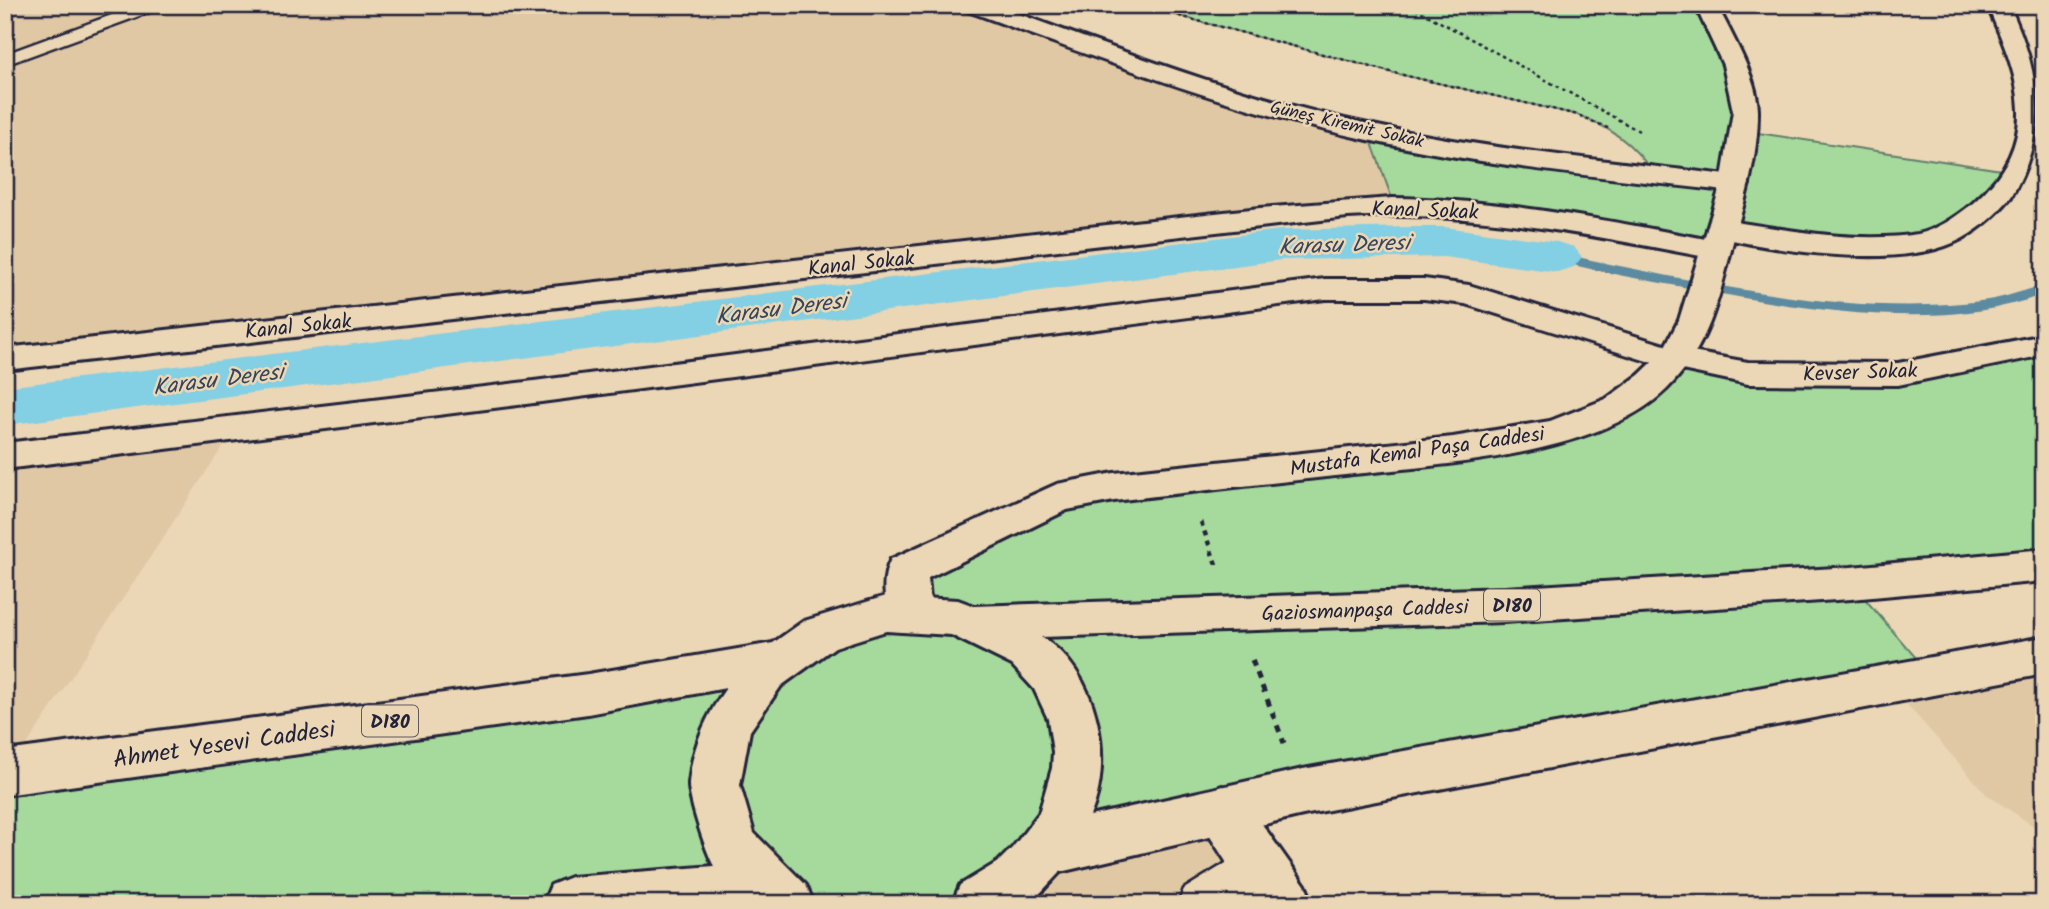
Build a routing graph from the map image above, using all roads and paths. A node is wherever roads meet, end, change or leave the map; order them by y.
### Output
1 (155, 5) edge
2 (973, 5) edge
3 (1138, 5) edge
4 (1409, 5) edge
5 (1706, 5) edge
6 (1998, 5) edge
7 (5, 60) edge
8 (1639, 131) dead end
9 (1654, 174) junction
10 (1735, 184) junction
11 (1717, 248) junction
12 (2044, 345) edge
13 (5, 359) edge
14 (1675, 359) junction
15 (5, 456) edge
16 (1185, 480) junction
17 (2044, 565) edge
18 (909, 611) junction
19 (1235, 614) junction
20 (978, 622) junction
21 (2044, 655) edge
22 (774, 661) junction
23 (5, 773) edge
24 (1303, 792) junction
25 (1222, 810) junction
26 (1033, 877) edge
27 (1272, 885) edge
28 (775, 896) edge
29 (571, 904) edge
30 (980, 904) edge
31 (1199, 904) edge

1 - 7 lane
2 - 9 main road, Güneş Kiremit Sokak
3 - 9 path
4 - 8 path
5 - 10 main road, Mustafa Kemal Paşa Caddesi
6 - 11 main road, Kanal Sokak
9 - 10 main road, Güneş Kiremit Sokak
10 - 11 main road, Mustafa Kemal Paşa Caddesi
11 - 13 main road, Kanal Sokak
11 - 14 main road, Mustafa Kemal Paşa Caddesi
12 - 14 main road, Kevser Sokak
14 - 15 main road, Kevser Sokak
14 - 16 main road, Mustafa Kemal Paşa Caddesi
16 - 18 main road, Mustafa Kemal Paşa Caddesi
16 - 19 path
17 - 19 main road, Gaziosmanpaşa Caddesi / D180
18 - 20 main road, Gaziosmanpaşa Caddesi
18 - 22 main road, Gaziosmanpaşa Caddesi
19 - 20 main road, Gaziosmanpaşa Caddesi / D180
19 - 24 path
20 - 26 main road, Gaziosmanpaşa Caddesi
21 - 24 main road, Gaziosmanpaşa Caddesi
22 - 23 main road, Ahmet Yesevi Caddesi / D180
22 - 28 main road, Gaziosmanpaşa Caddesi
24 - 25 main road, Gaziosmanpaşa Caddesi
25 - 26 main road, Gaziosmanpaşa Caddesi
25 - 27 main road
26 - 30 main road, Gaziosmanpaşa Caddesi
27 - 31 lane
28 - 29 main road

